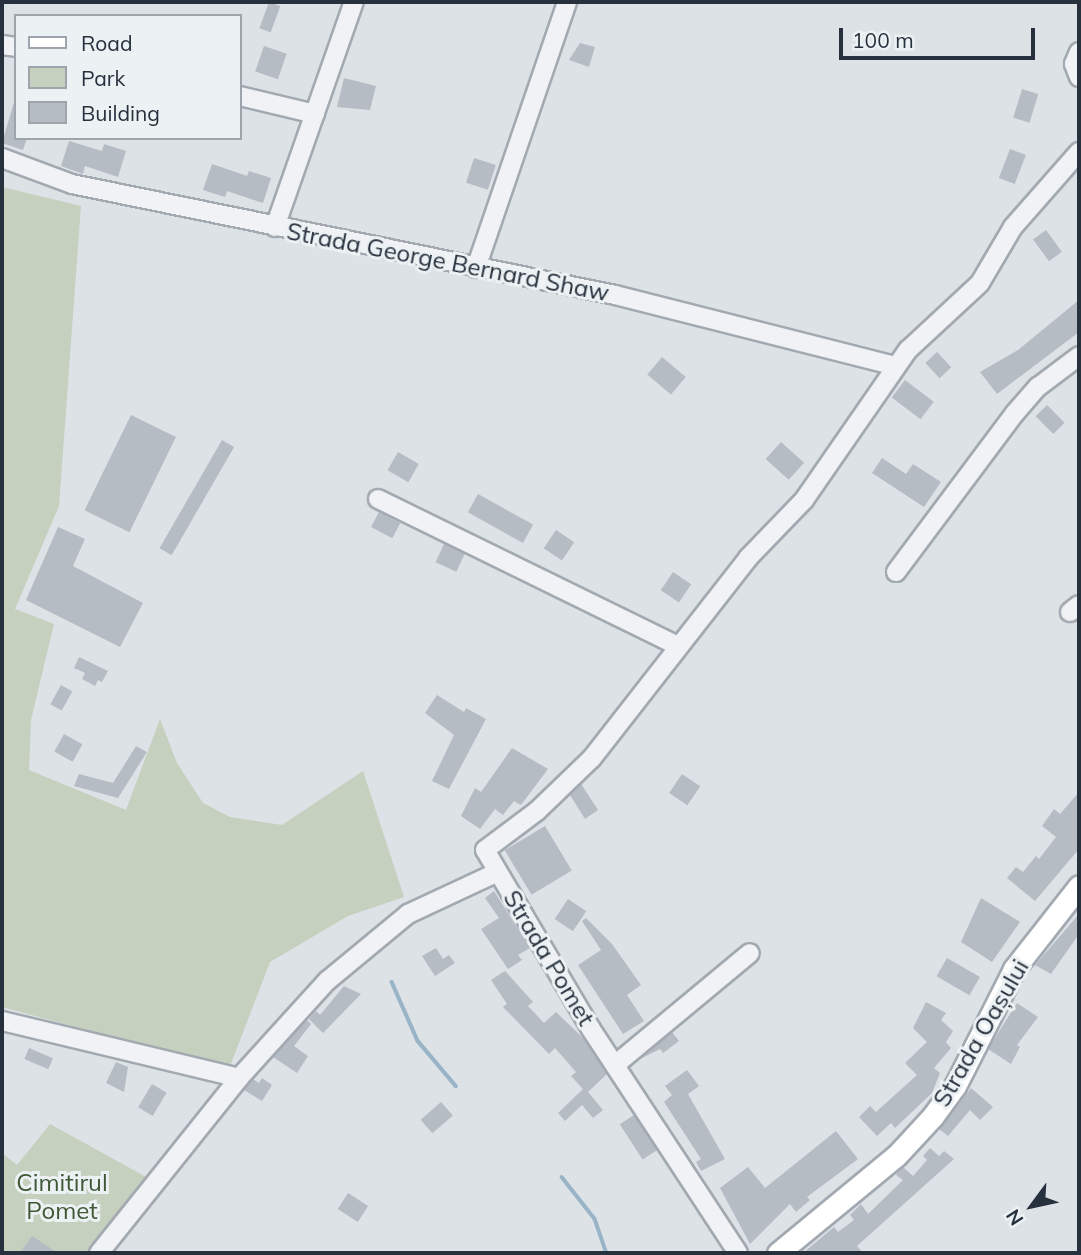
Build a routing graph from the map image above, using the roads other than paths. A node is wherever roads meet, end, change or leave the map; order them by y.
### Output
1 (354, 2) edge
2 (568, 2) edge
3 (1079, 52) edge
4 (1079, 77) edge
5 (242, 96) edge
6 (315, 114) junction
7 (1079, 152) edge
8 (2, 158) edge
9 (275, 227) junction
10 (476, 268) junction
11 (1079, 356) edge
12 (895, 366) junction
13 (378, 499) dead end
14 (896, 572) dead end
15 (676, 645) junction
16 (498, 872) junction
17 (1079, 886) edge
18 (750, 953) dead end
19 (2, 1021) edge
20 (615, 1065) junction
21 (239, 1078) junction
22 (99, 1253) edge
23 (738, 1253) edge
24 (778, 1253) edge

1 - 6 street
2 - 10 street
3 - 4 street
5 - 6 street
6 - 9 street
7 - 12 street
8 - 9 street, Strada George Bernard Shaw
9 - 10 street, Strada George Bernard Shaw
10 - 12 street, Strada George Bernard Shaw
11 - 14 street
12 - 15 street
13 - 15 street
15 - 16 street
16 - 20 street, Strada Pomet
16 - 21 street, Strada Pomet
17 - 24 main road, Strada Oașului
18 - 20 street
19 - 21 street
20 - 23 street, Strada Pomet
21 - 22 street, Strada Pomet

